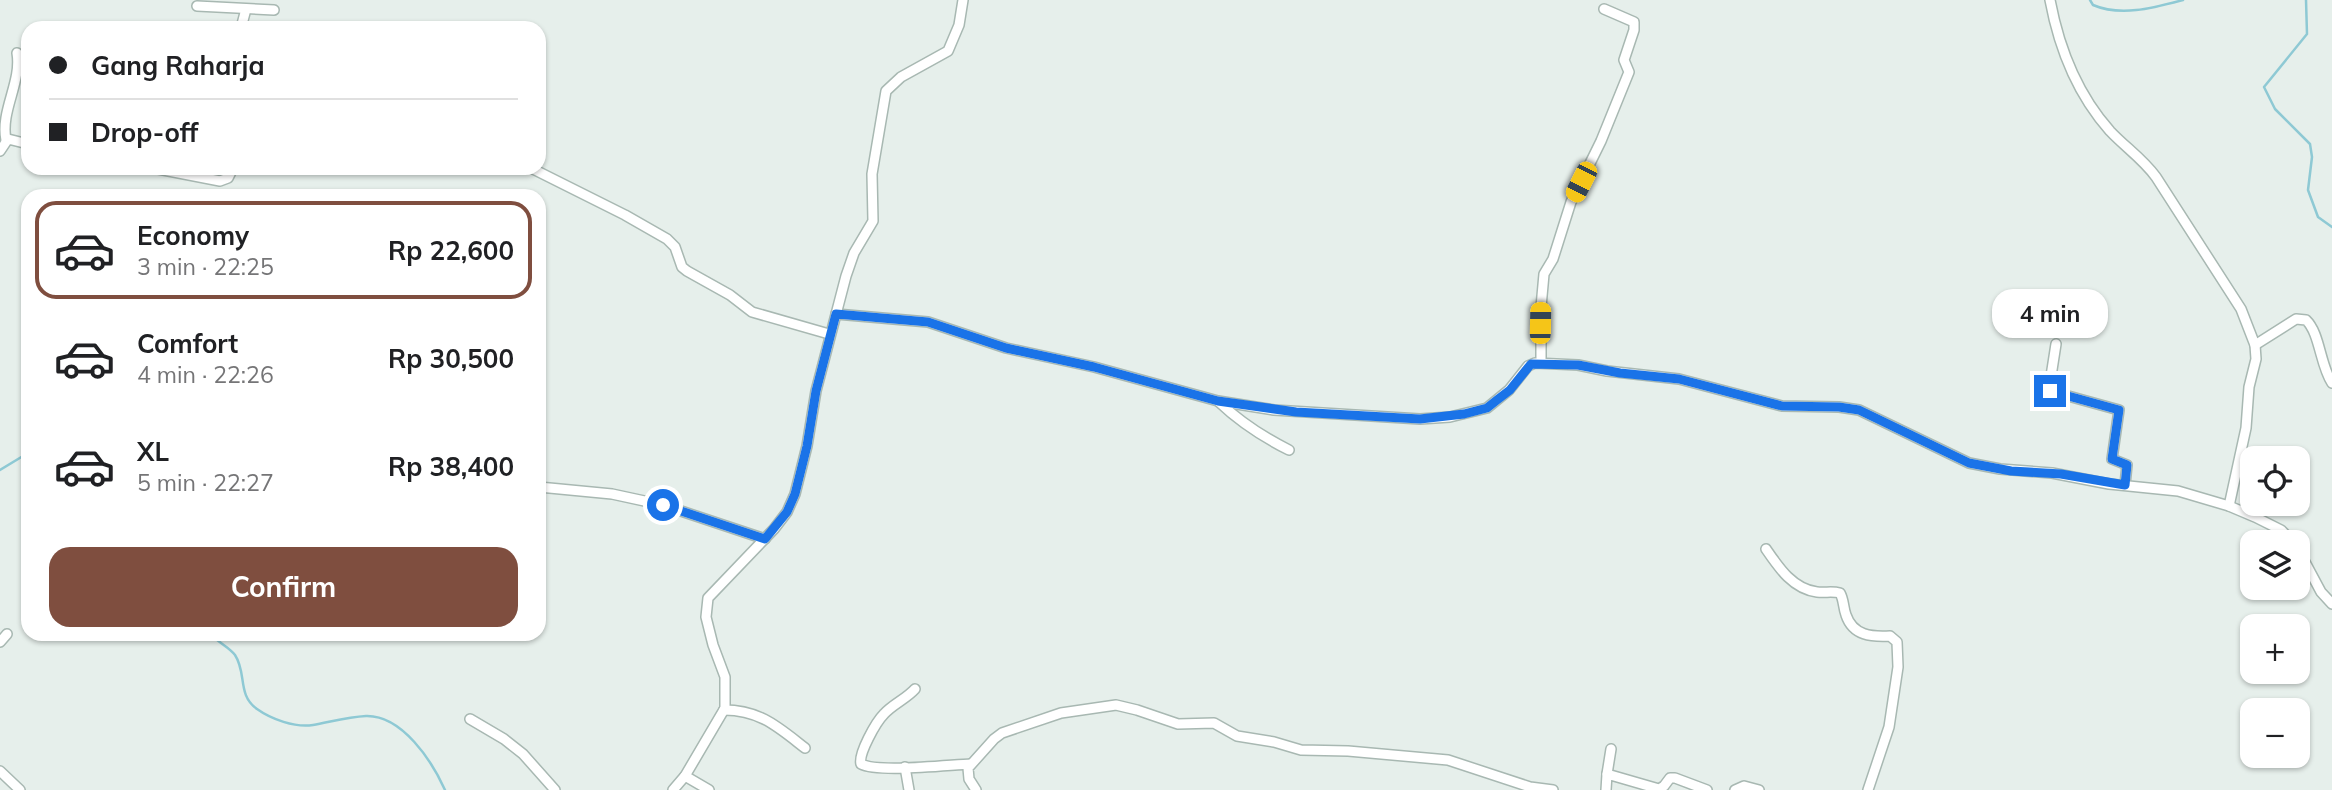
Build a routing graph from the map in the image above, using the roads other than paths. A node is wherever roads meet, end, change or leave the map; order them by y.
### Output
1 (963, 0) edge
2 (2050, 0) edge
3 (197, 6) dead end
4 (246, 9) junction
5 (1604, 9) dead end
6 (274, 10) dead end
7 (242, 21) edge
8 (17, 53) dead end
9 (6, 140) junction
10 (21, 141) edge
11 (0, 151) edge
12 (212, 175) edge
13 (230, 175) edge
14 (545, 175) edge
15 (836, 314) junction
16 (829, 334) junction
17 (2056, 344) dead end
18 (2255, 345) junction
19 (1541, 363) junction
20 (2332, 383) edge
21 (1218, 401) junction
22 (1289, 450) dead end
23 (2125, 485) junction
24 (546, 488) edge
25 (2229, 506) junction
26 (2279, 530) edge
27 (765, 539) junction
28 (1766, 550) dead end
29 (2310, 571) edge
30 (2332, 604) edge
31 (7, 634) dead end
32 (0, 642) edge
33 (915, 689) dead end
34 (724, 710) junction
35 (470, 719) dead end
36 (805, 748) dead end
37 (1611, 749) dead end
38 (971, 764) junction
39 (905, 767) junction
40 (0, 771) edge
41 (1607, 774) junction
42 (685, 776) junction
43 (1657, 789) edge
44 (20, 790) edge
45 (555, 790) edge
46 (674, 790) edge
47 (709, 790) edge
48 (909, 790) edge
49 (976, 790) edge
50 (1553, 790) edge
51 (1606, 790) edge
52 (1707, 790) edge
53 (1735, 790) edge
54 (1759, 790) edge
55 (1868, 790) edge

1 - 15 street
2 - 18 street
3 - 4 street
4 - 6 street
4 - 7 street
5 - 19 street
8 - 9 street
9 - 10 street
9 - 11 street
12 - 13 street
14 - 16 street
15 - 16 street
15 - 21 street
16 - 27 street
17 - 23 street
18 - 20 street
18 - 25 street
19 - 21 street
19 - 23 street
21 - 22 street
23 - 25 street
24 - 27 street
25 - 26 street
27 - 34 street
28 - 55 street
29 - 30 street
31 - 32 street
33 - 39 street
34 - 36 street
34 - 42 street
35 - 45 street
37 - 41 street
38 - 39 street
38 - 49 street
38 - 50 street
39 - 48 street
40 - 44 street
41 - 43 street
41 - 51 street
42 - 46 street
42 - 47 street
43 - 52 street
53 - 54 street

